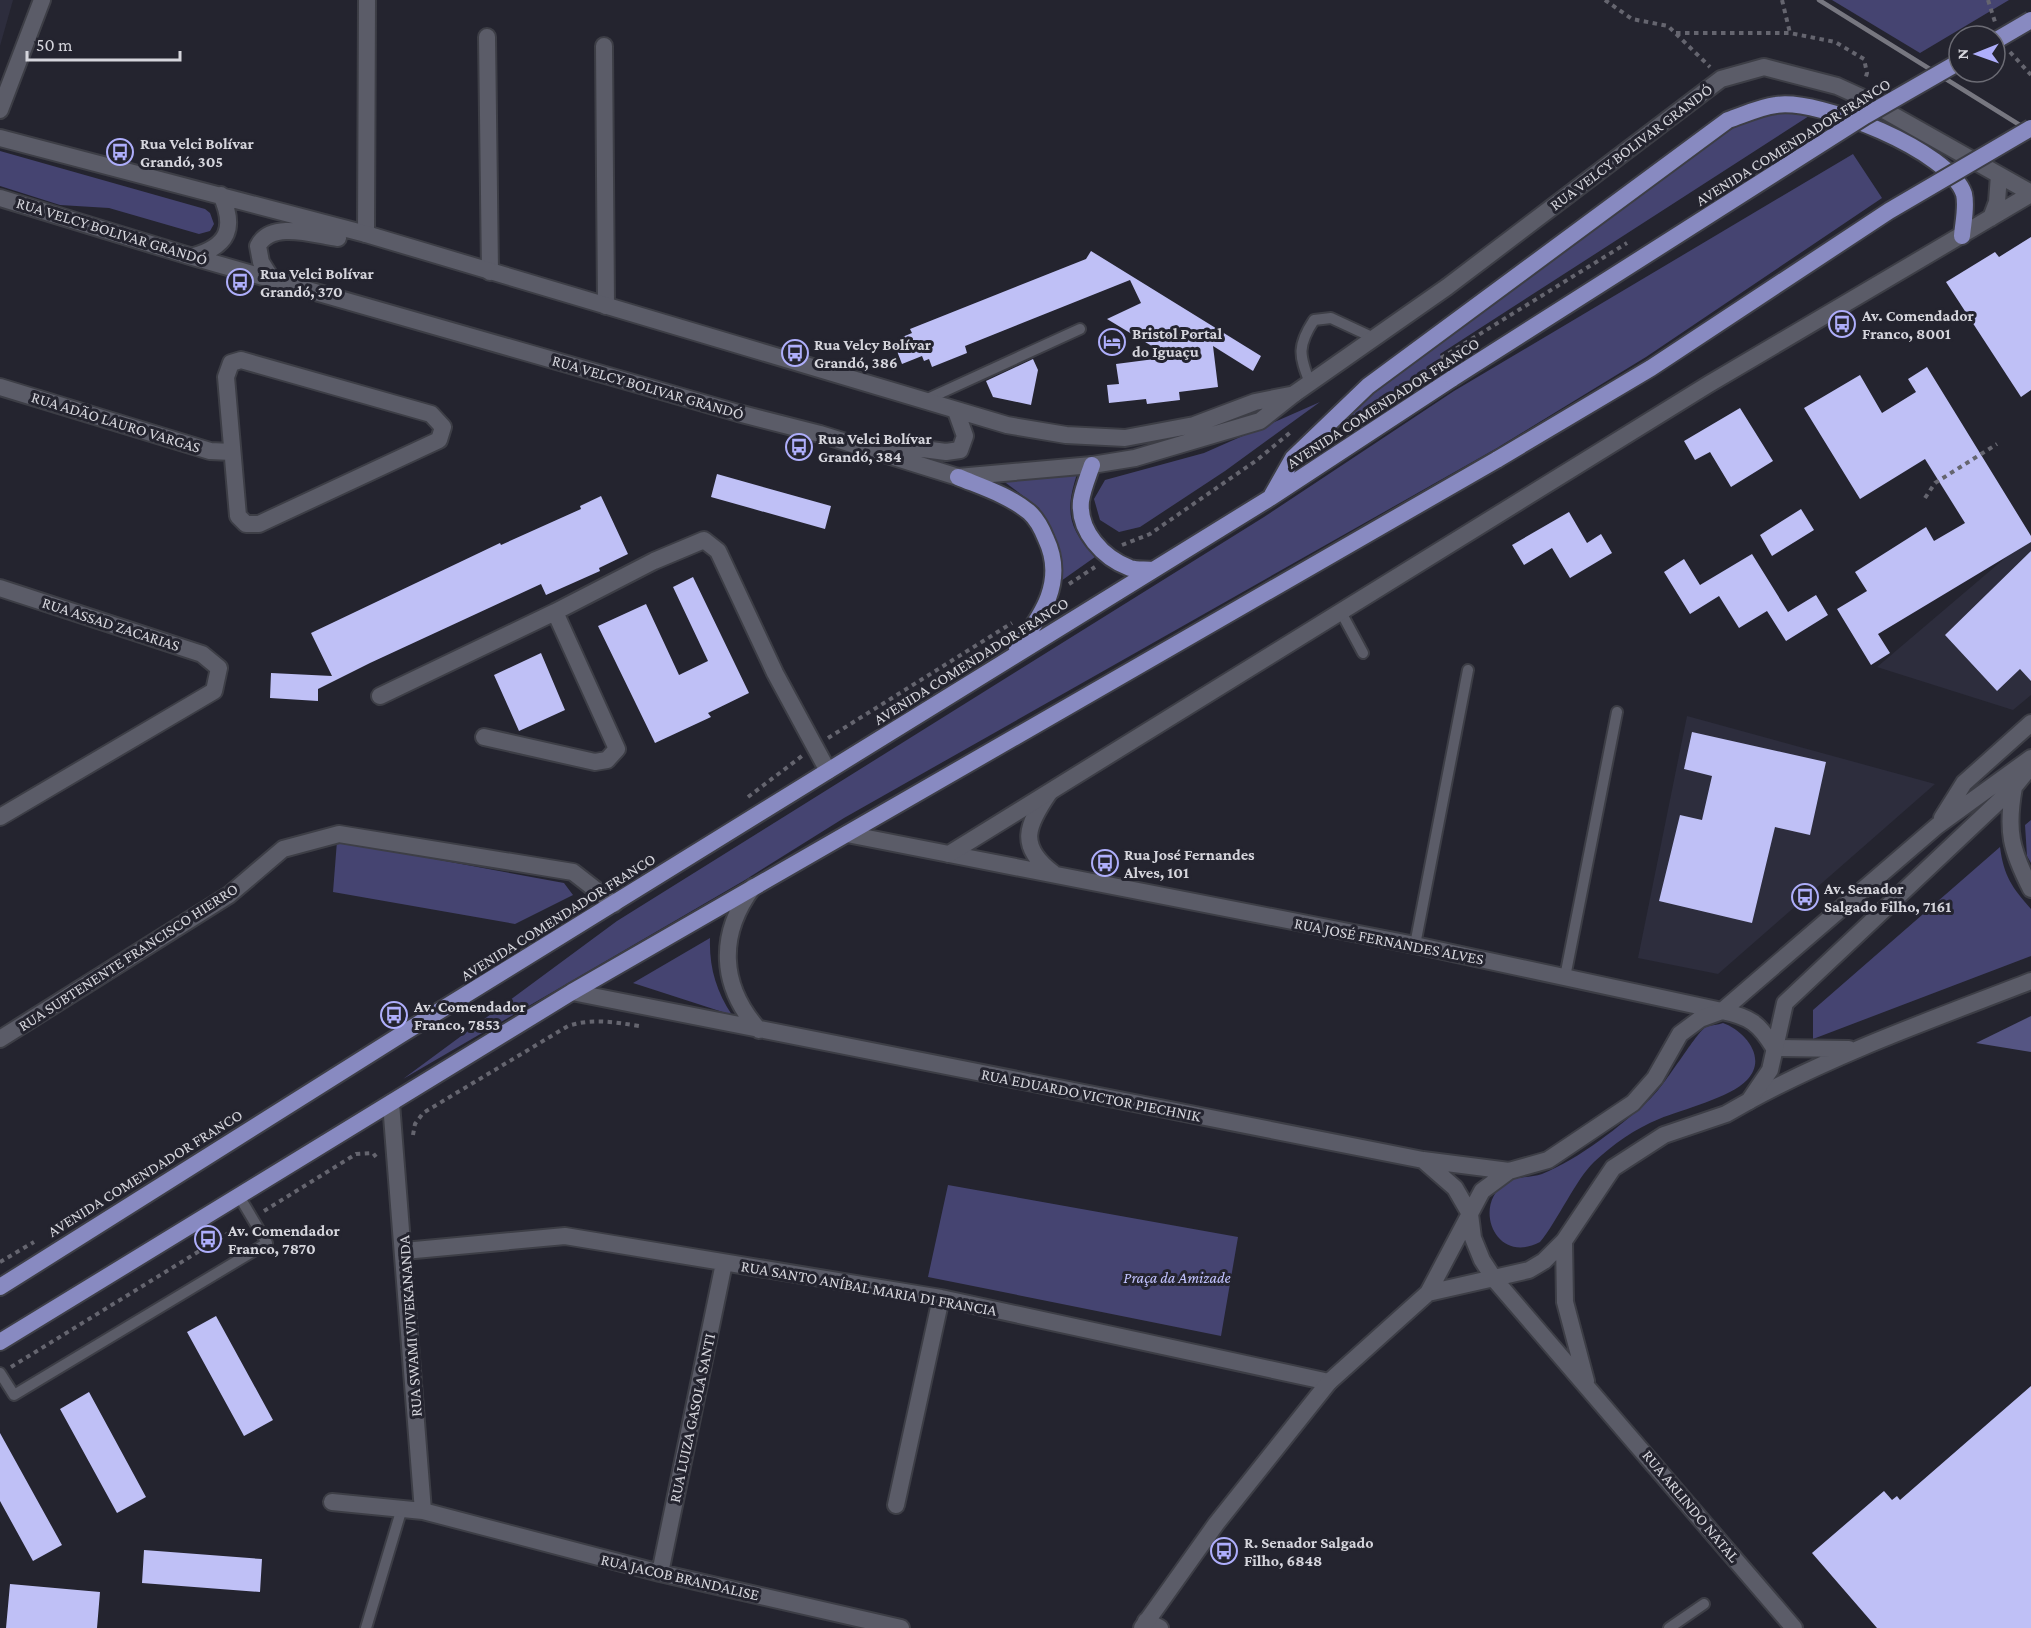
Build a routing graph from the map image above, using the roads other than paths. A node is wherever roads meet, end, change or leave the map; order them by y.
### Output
1 (42, 0) edge
2 (367, 0) edge
3 (2031, 20) edge
4 (2007, 34) edge
5 (487, 37) dead end
6 (604, 46) dead end
7 (1947, 69) edge
8 (0, 110) edge
9 (2031, 128) edge
10 (0, 138) edge
11 (1999, 175) junction
12 (2031, 194) edge
13 (221, 195) junction
14 (0, 198) edge
15 (1991, 218) junction
16 (366, 234) junction
17 (1962, 236) junction
18 (193, 257) junction
19 (490, 272) junction
20 (271, 278) junction
21 (606, 306) junction
22 (1080, 330) dead end
23 (1374, 338) junction
24 (1310, 383) junction
25 (0, 387) edge
26 (1294, 394) junction
27 (923, 401) junction
28 (956, 411) junction
29 (820, 434) junction
30 (232, 452) junction
31 (1092, 465) junction
32 (958, 477) junction
33 (1270, 498) junction
34 (1153, 570) junction
35 (0, 588) edge
36 (555, 612) junction
37 (1341, 612) junction
38 (1363, 653) dead end
39 (1009, 658) junction
40 (1468, 670) dead end
41 (380, 696) dead end
42 (1617, 712) dead end
43 (2031, 723) edge
44 (484, 737) dead end
45 (2031, 758) edge
46 (2031, 766) edge
47 (828, 771) junction
48 (2014, 787) junction
49 (1049, 793) junction
50 (0, 817) edge
51 (1937, 826) junction
52 (847, 834) junction
53 (949, 854) junction
54 (1056, 875) junction
55 (755, 885) junction
56 (2031, 889) edge
57 (614, 904) junction
58 (1415, 945) junction
59 (1565, 977) junction
60 (2031, 981) edge
61 (572, 992) junction
62 (1722, 1011) junction
63 (759, 1030) junction
64 (0, 1039) edge
65 (1774, 1048) junction
66 (1856, 1049) junction
67 (1749, 1101) junction
68 (391, 1103) junction
69 (1423, 1160) junction
70 (1509, 1171) junction
71 (239, 1196) junction
72 (1470, 1214) junction
73 (1564, 1241) junction
74 (404, 1251) junction
75 (724, 1263) junction
76 (1495, 1280) junction
77 (0, 1287) edge
78 (1428, 1293) junction
79 (941, 1298) junction
80 (0, 1342) edge
81 (0, 1373) edge
82 (1329, 1382) junction
83 (1587, 1385) junction
84 (332, 1503) dead end
85 (896, 1505) dead end
86 (402, 1508) junction
87 (423, 1511) junction
88 (660, 1574) junction
89 (1704, 1604) dead end
90 (1149, 1626) edge
91 (366, 1628) edge
92 (901, 1628) edge
93 (1669, 1628) edge
94 (1794, 1628) edge

1 - 8 street
2 - 16 street
3 - 4 highway, bridge
5 - 19 street
6 - 21 street
7 - 33 highway, AVENIDA COMENDADOR FRANCO, bridge
9 - 52 highway, bridge
10 - 13 street, RUA VELCY BOLIVAR GRANDÓ
11 - 12 street, RUA VELCY BOLIVAR GRANDÓ
11 - 15 street
11 - 23 street, RUA VELCY BOLIVAR GRANDÓ
12 - 15 street
13 - 16 street, RUA VELCY BOLIVAR GRANDÓ
13 - 18 street
14 - 18 street, RUA VELCY BOLIVAR GRANDÓ
15 - 17 street
16 - 19 street, RUA VELCY BOLIVAR GRANDÓ
16 - 20 street
17 - 33 highway
17 - 37 street
18 - 20 street, RUA VELCY BOLIVAR GRANDÓ
19 - 21 street, RUA VELCY BOLIVAR GRANDÓ
20 - 29 street, RUA VELCY BOLIVAR GRANDÓ
21 - 27 street, RUA VELCY BOLIVAR GRANDÓ
22 - 27 lane
23 - 24 street, RUA VELCY BOLIVAR GRANDÓ
23 - 24 lane
24 - 26 street, RUA VELCY BOLIVAR GRANDÓ
25 - 30 street, RUA ADÃO LAURO VARGAS
26 - 28 street, RUA VELCY BOLIVAR GRANDÓ
26 - 31 street, RUA VELCY BOLIVAR GRANDÓ
27 - 28 street, RUA VELCY BOLIVAR GRANDÓ
28 - 29 street
29 - 32 street, RUA VELCY BOLIVAR GRANDÓ
30 - 30 street
31 - 32 street, RUA VELCY BOLIVAR GRANDÓ
31 - 34 highway
32 - 39 highway
33 - 34 highway, AVENIDA COMENDADOR FRANCO
34 - 39 highway, AVENIDA COMENDADOR FRANCO
35 - 50 street, RUA ASSAD ZACARIAS
36 - 41 street
36 - 44 street
36 - 47 street
37 - 38 lane
37 - 49 street
39 - 47 highway, AVENIDA COMENDADOR FRANCO
40 - 58 lane
42 - 59 lane
43 - 51 street
45 - 51 street
46 - 48 street
47 - 57 highway, AVENIDA COMENDADOR FRANCO
48 - 56 street
48 - 65 street
49 - 53 street
49 - 54 street
51 - 62 street
52 - 53 street
52 - 55 highway
53 - 54 street, RUA JOSÉ FERNANDES ALVES
54 - 58 street, RUA JOSÉ FERNANDES ALVES
55 - 61 highway
55 - 63 street
57 - 64 street, RUA SUBTENENTE FRANCISCO HIERRO
57 - 77 highway, AVENIDA COMENDADOR FRANCO
58 - 59 street, RUA JOSÉ FERNANDES ALVES
59 - 62 street, RUA JOSÉ FERNANDES ALVES
60 - 66 street
61 - 63 street, RUA EDUARDO VICTOR PIECHNIK
61 - 68 highway
62 - 65 street, RUA JOSÉ FERNANDES ALVES
62 - 70 street
63 - 69 street, RUA EDUARDO VICTOR PIECHNIK
65 - 66 street
65 - 67 street
66 - 67 street
67 - 73 street
68 - 71 highway
68 - 74 street, RUA SWAMI VIVEKANANDA
69 - 70 street, RUA EDUARDO VICTOR PIECHNIK
69 - 72 street
70 - 72 street
71 - 80 highway
71 - 81 lane
72 - 76 street, RUA ARLINDO NATAL
72 - 78 street
73 - 76 street
73 - 83 street, RUA ARLINDO NATAL
74 - 75 street, RUA SANTO ANÍBAL MARIA DI FRANCIA
74 - 87 street, RUA SWAMI VIVEKANANDA
75 - 79 street, RUA SANTO ANÍBAL MARIA DI FRANCIA
75 - 88 street, RUA LUIZA GASOLA SANTI
76 - 78 street
76 - 83 street, RUA ARLINDO NATAL
78 - 82 street
79 - 82 street, RUA SANTO ANÍBAL MARIA DI FRANCIA
79 - 85 street
82 - 90 street
83 - 94 street, RUA ARLINDO NATAL
84 - 86 street
86 - 87 street
86 - 91 lane
87 - 88 street, RUA JACOB BRANDALISE
88 - 92 street, RUA JACOB BRANDALISE
89 - 93 lane

